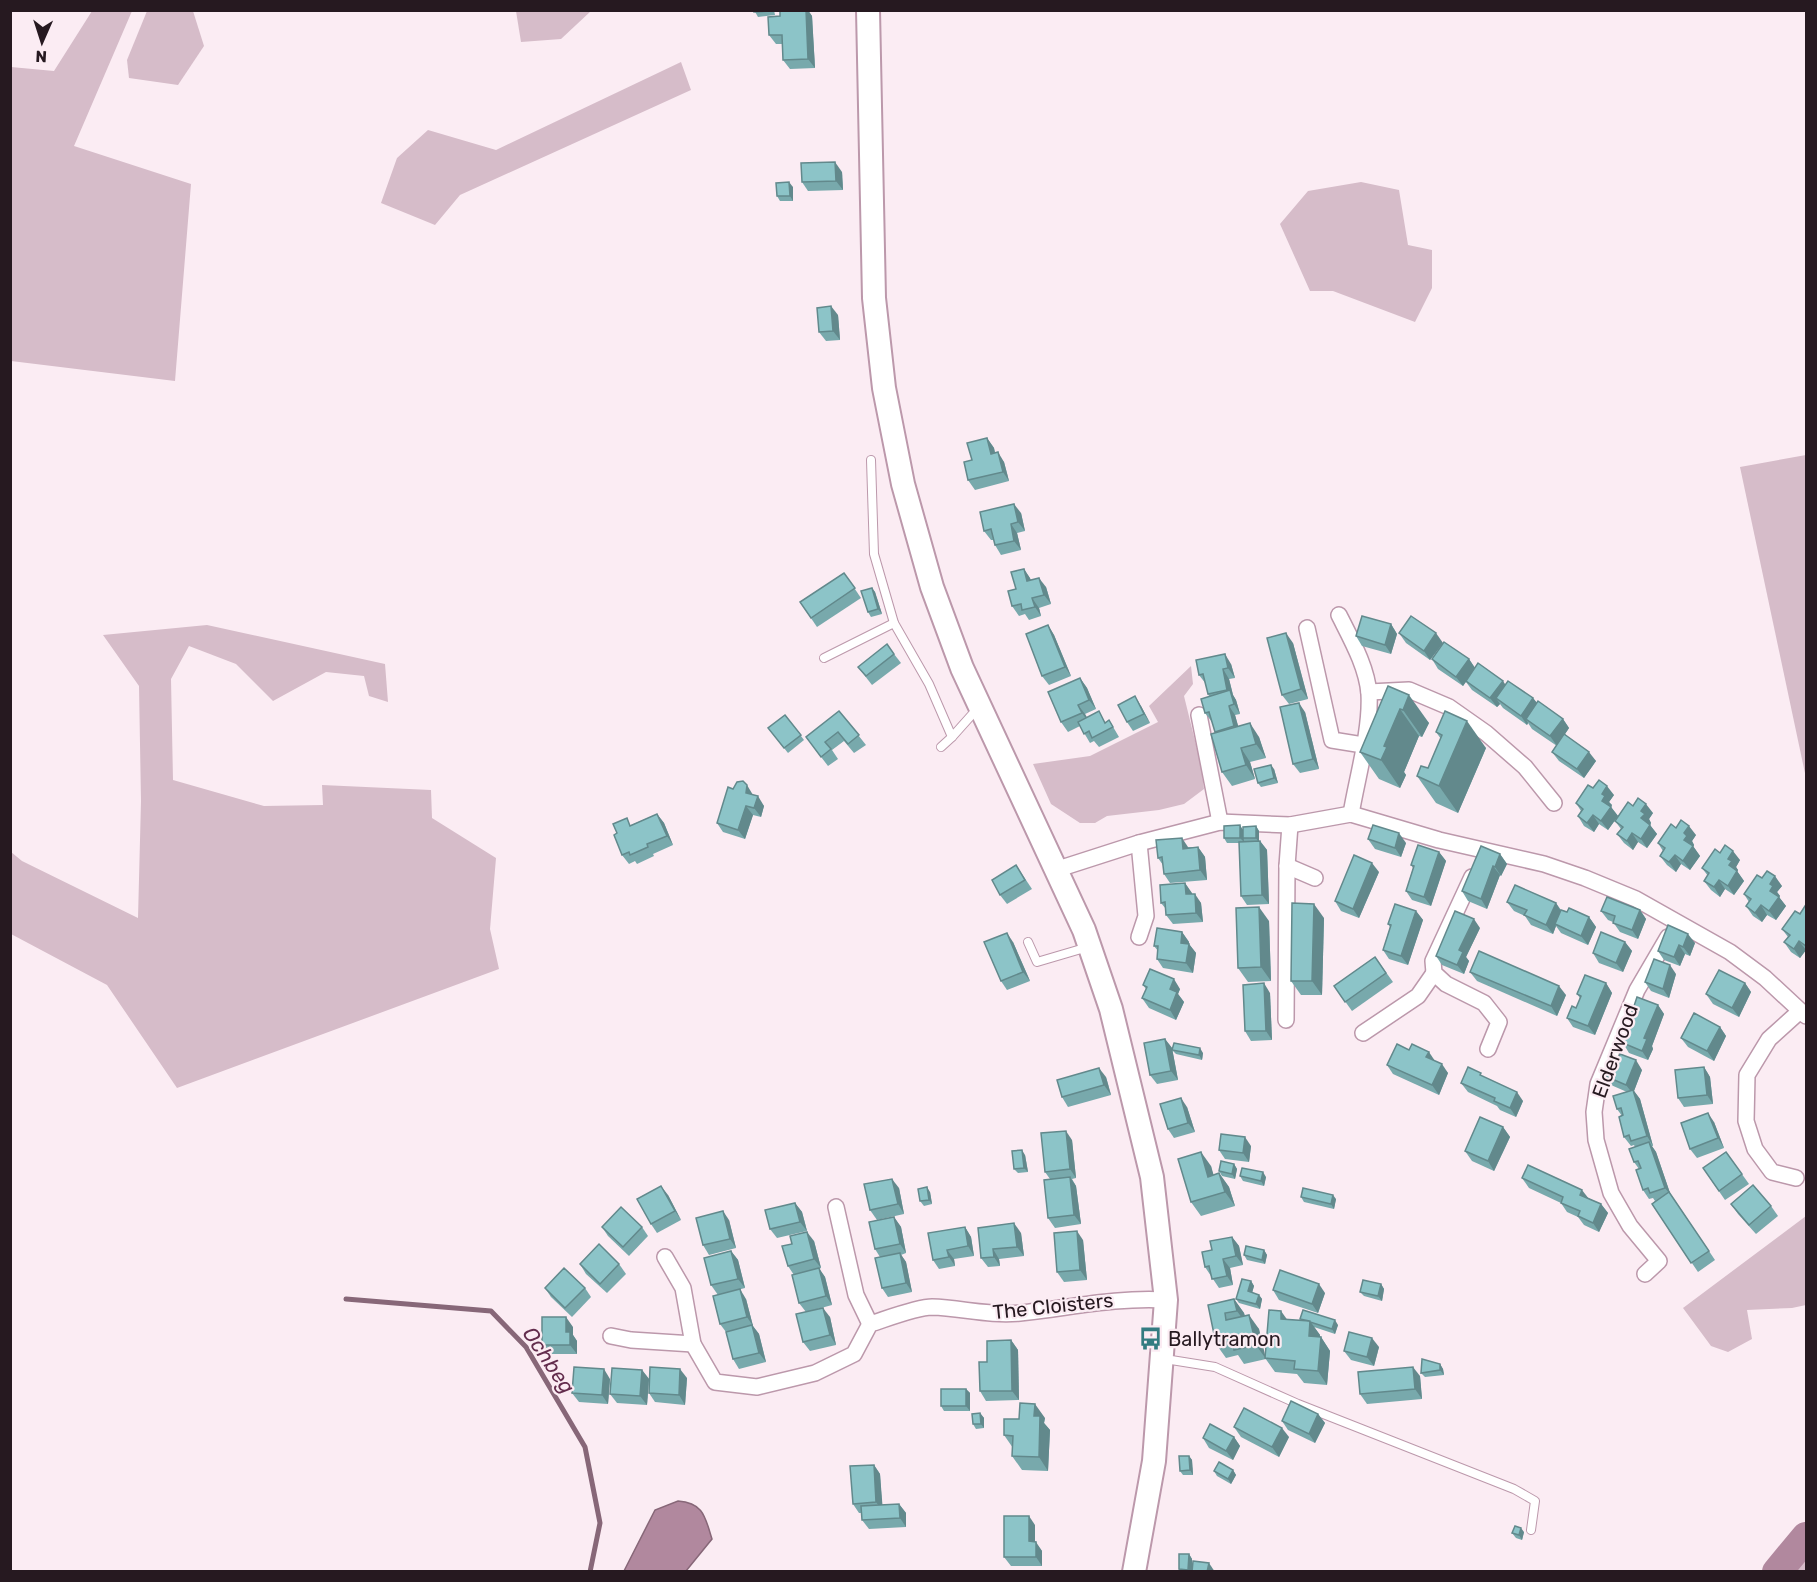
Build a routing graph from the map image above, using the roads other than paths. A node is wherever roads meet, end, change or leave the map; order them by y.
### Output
1 (867, 10) edge
2 (871, 460) dead end
3 (1339, 615) dead end
4 (894, 623) junction
5 (1307, 628) dead end
6 (824, 658) dead end
7 (1369, 692) junction
8 (980, 706) junction
9 (1199, 715) dead end
10 (952, 737) junction
11 (1363, 745) junction
12 (941, 747) dead end
13 (1554, 802) dead end
14 (1351, 814) junction
15 (1220, 822) junction
16 (1290, 825) junction
17 (1139, 843) junction
18 (1485, 849) junction
19 (1287, 867) junction
20 (1055, 870) junction
21 (1315, 878) dead end
22 (1677, 922) junction
23 (1139, 937) dead end
24 (1028, 942) dead end
25 (1090, 947) junction
26 (1434, 973) junction
27 (1803, 1013) edge
28 (1286, 1020) dead end
29 (1363, 1033) dead end
30 (1488, 1049) dead end
31 (1796, 1178) dead end
32 (836, 1207) dead end
33 (665, 1257) dead end
34 (1645, 1274) dead end
35 (1166, 1300) junction
36 (870, 1324) junction
37 (611, 1336) dead end
38 (693, 1344) junction
39 (1163, 1359) junction
40 (1531, 1530) dead end
41 (1134, 1572) edge

1 - 8 main road
2 - 4 lane
3 - 7 street
4 - 6 lane
4 - 10 lane
5 - 11 street
7 - 11 street
7 - 13 street
8 - 10 lane
8 - 20 main road
9 - 15 street
10 - 12 lane
11 - 14 street
14 - 16 street
14 - 18 street
15 - 16 street
15 - 17 street
16 - 19 street
17 - 20 street
17 - 23 street
18 - 22 street
18 - 26 street
19 - 21 street
19 - 28 street
20 - 25 main road
22 - 27 street
22 - 34 street, Elderwood
24 - 25 lane
25 - 35 main road
26 - 29 street
26 - 30 street
27 - 31 street
32 - 36 street
33 - 38 street
35 - 36 street, The Cloisters
35 - 39 main road
36 - 38 street
37 - 38 street
39 - 40 lane
39 - 41 main road

